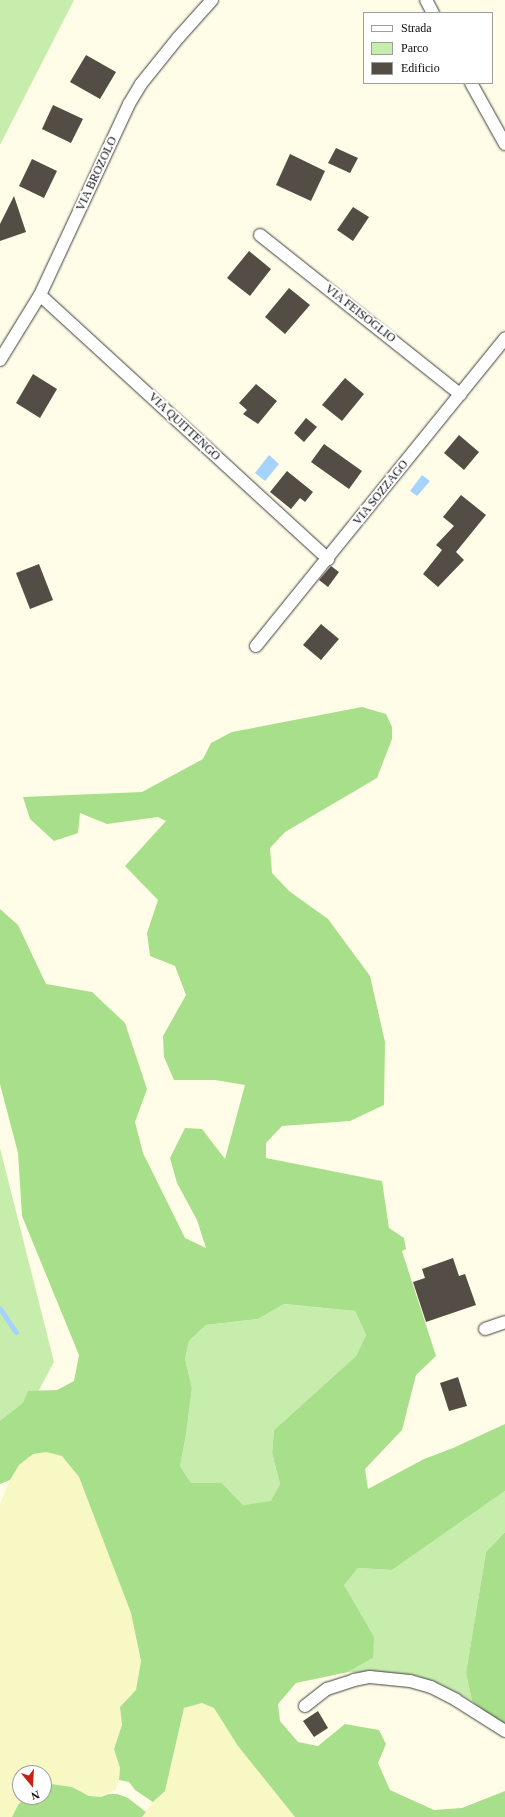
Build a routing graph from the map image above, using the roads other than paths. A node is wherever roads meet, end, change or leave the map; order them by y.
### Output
1 (212, 0) edge
2 (426, 0) edge
3 (432, 12) edge
4 (473, 84) edge
5 (505, 144) edge
6 (260, 235) dead end
7 (40, 295) junction
8 (505, 338) edge
9 (0, 360) edge
10 (460, 394) junction
11 (328, 559) junction
12 (256, 646) dead end
13 (505, 1322) edge
14 (485, 1329) dead end
15 (306, 1706) dead end
16 (505, 1731) edge

1 - 7 street, VIA BROZOLO
2 - 3 street
4 - 5 street
6 - 10 street, VIA FEISOGLIO
7 - 9 street, VIA BROZOLO
7 - 11 street, VIA QUITTENGO
8 - 10 street, VIA SOZZAGO
10 - 11 street, VIA SOZZAGO
11 - 12 street, VIA SOZZAGO
13 - 14 street
15 - 16 street

